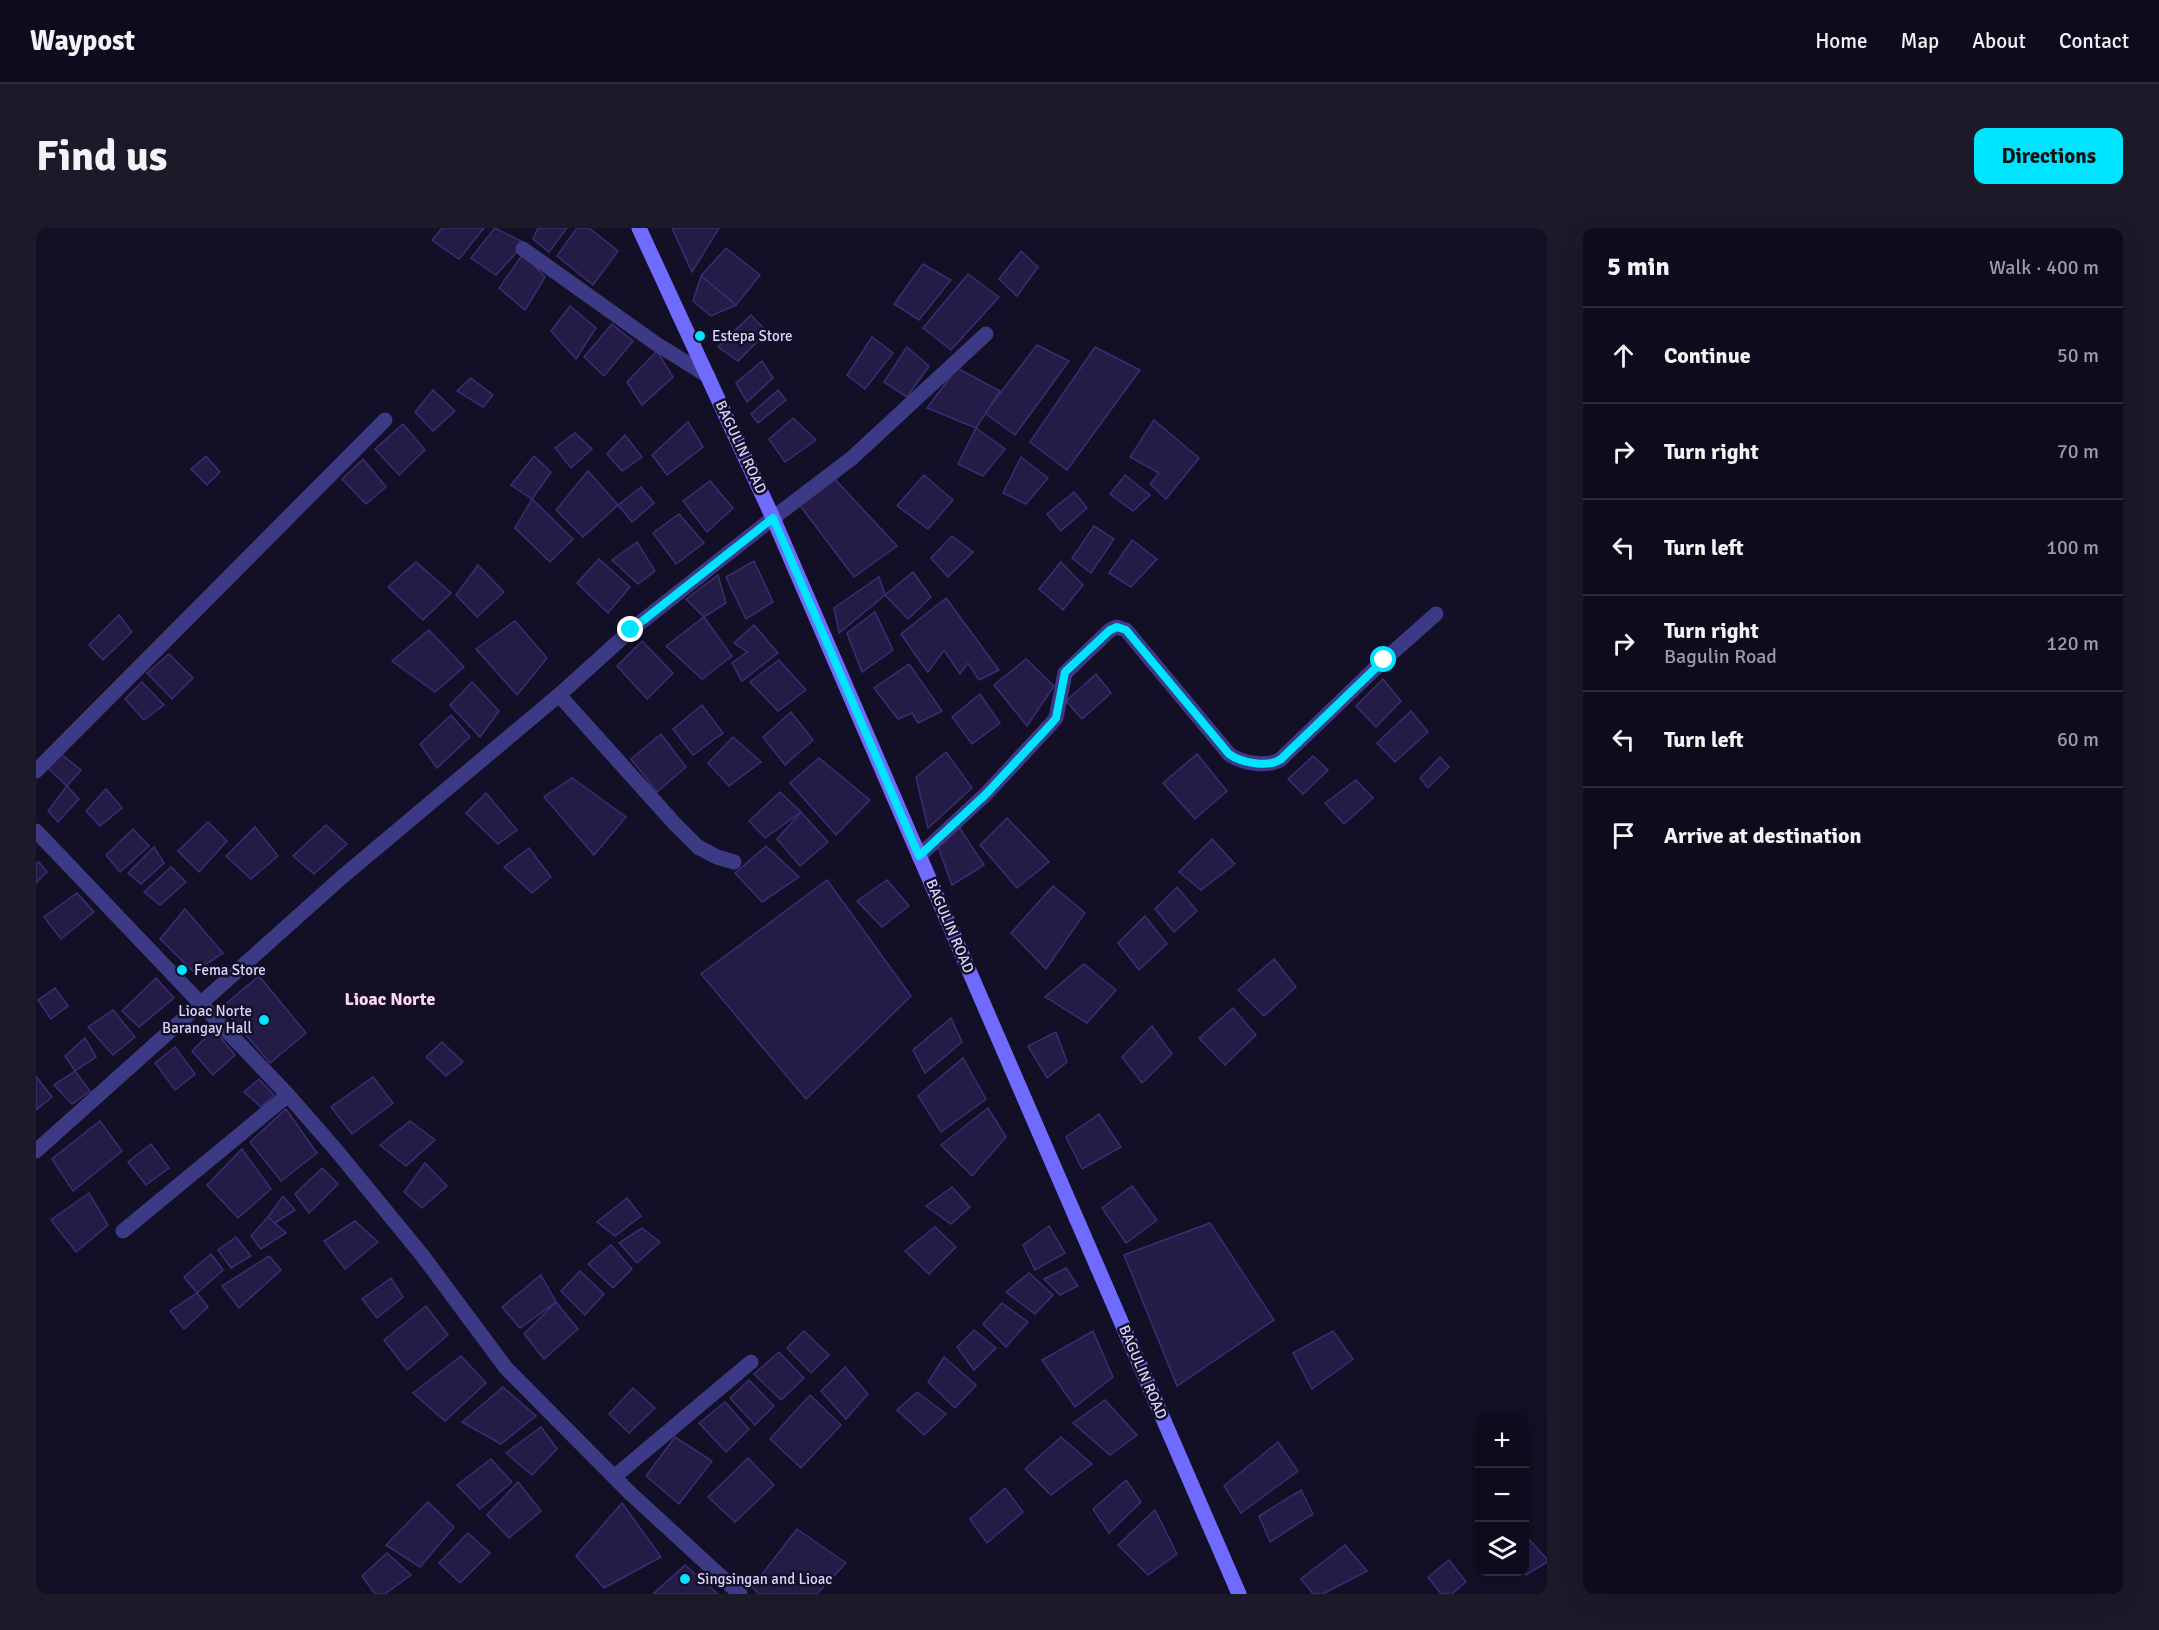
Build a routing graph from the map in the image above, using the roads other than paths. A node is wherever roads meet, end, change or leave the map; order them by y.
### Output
1 (639, 228) edge
2 (523, 249) dead end
3 (986, 334) dead end
4 (708, 376) junction
5 (385, 420) dead end
6 (773, 518) junction
7 (1436, 614) dead end
8 (559, 695) junction
9 (36, 771) edge
10 (36, 831) edge
11 (919, 856) junction
12 (734, 862) dead end
13 (200, 1004) junction
14 (288, 1095) junction
15 (36, 1151) edge
16 (123, 1231) dead end
17 (751, 1362) dead end
18 (614, 1478) junction
19 (740, 1594) edge
20 (1239, 1594) edge

1 - 4 main road, BAGULIN ROAD
2 - 4 street
3 - 6 street
4 - 6 main road, BAGULIN ROAD
5 - 9 street
6 - 8 street
6 - 11 main road, BAGULIN ROAD
7 - 11 street
8 - 12 street
8 - 13 street
10 - 13 street
11 - 20 main road, BAGULIN ROAD
13 - 14 street
13 - 15 street
14 - 16 street
14 - 18 street
17 - 18 street
18 - 19 street

